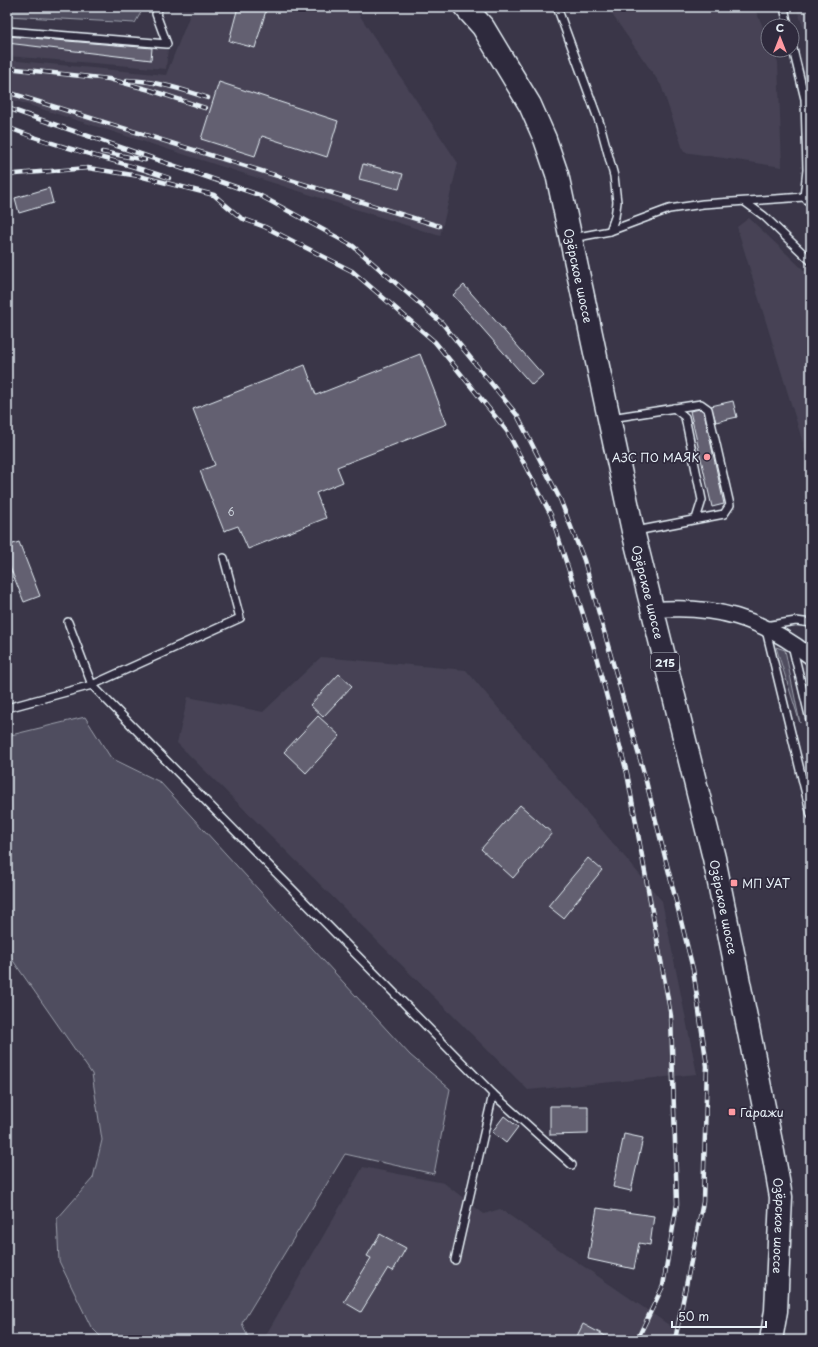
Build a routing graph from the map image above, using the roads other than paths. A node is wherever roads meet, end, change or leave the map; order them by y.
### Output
1 (159, 7) edge
2 (466, 7) edge
3 (557, 7) edge
4 (784, 7) edge
5 (786, 18) edge
6 (7, 31) edge
7 (795, 58) edge
8 (804, 197) junction
9 (745, 202) junction
10 (811, 204) edge
11 (610, 230) junction
12 (572, 238) junction
13 (811, 260) edge
14 (674, 408) junction
15 (608, 419) junction
16 (696, 519) junction
17 (633, 531) junction
18 (224, 558) dead end
19 (652, 610) junction
20 (68, 622) dead end
21 (811, 623) edge
22 (765, 626) junction
23 (791, 641) junction
24 (811, 657) edge
25 (92, 685) junction
26 (7, 708) edge
27 (811, 724) edge
28 (811, 815) edge
29 (493, 1094) junction
30 (572, 1165) dead end
31 (455, 1260) dead end
32 (771, 1340) edge

1 - 6 lane
2 - 12 main road, Озёрское шоссе / 215
3 - 11 lane
4 - 5 lane
7 - 8 lane
8 - 9 lane
8 - 10 lane
9 - 11 lane
9 - 13 lane
11 - 12 lane
12 - 15 main road, Озёрское шоссе / 215
14 - 15 lane
14 - 16 lane
14 - 16 lane
15 - 17 main road, Озёрское шоссе / 215
16 - 17 lane
17 - 19 main road, Озёрское шоссе / 215
18 - 25 lane
19 - 22 street
19 - 32 main road, Озёрское шоссе / 215
20 - 25 lane
21 - 22 lane
22 - 23 street
22 - 28 lane
23 - 24 street
23 - 27 lane
25 - 26 lane
25 - 29 lane
29 - 30 lane
29 - 31 lane

